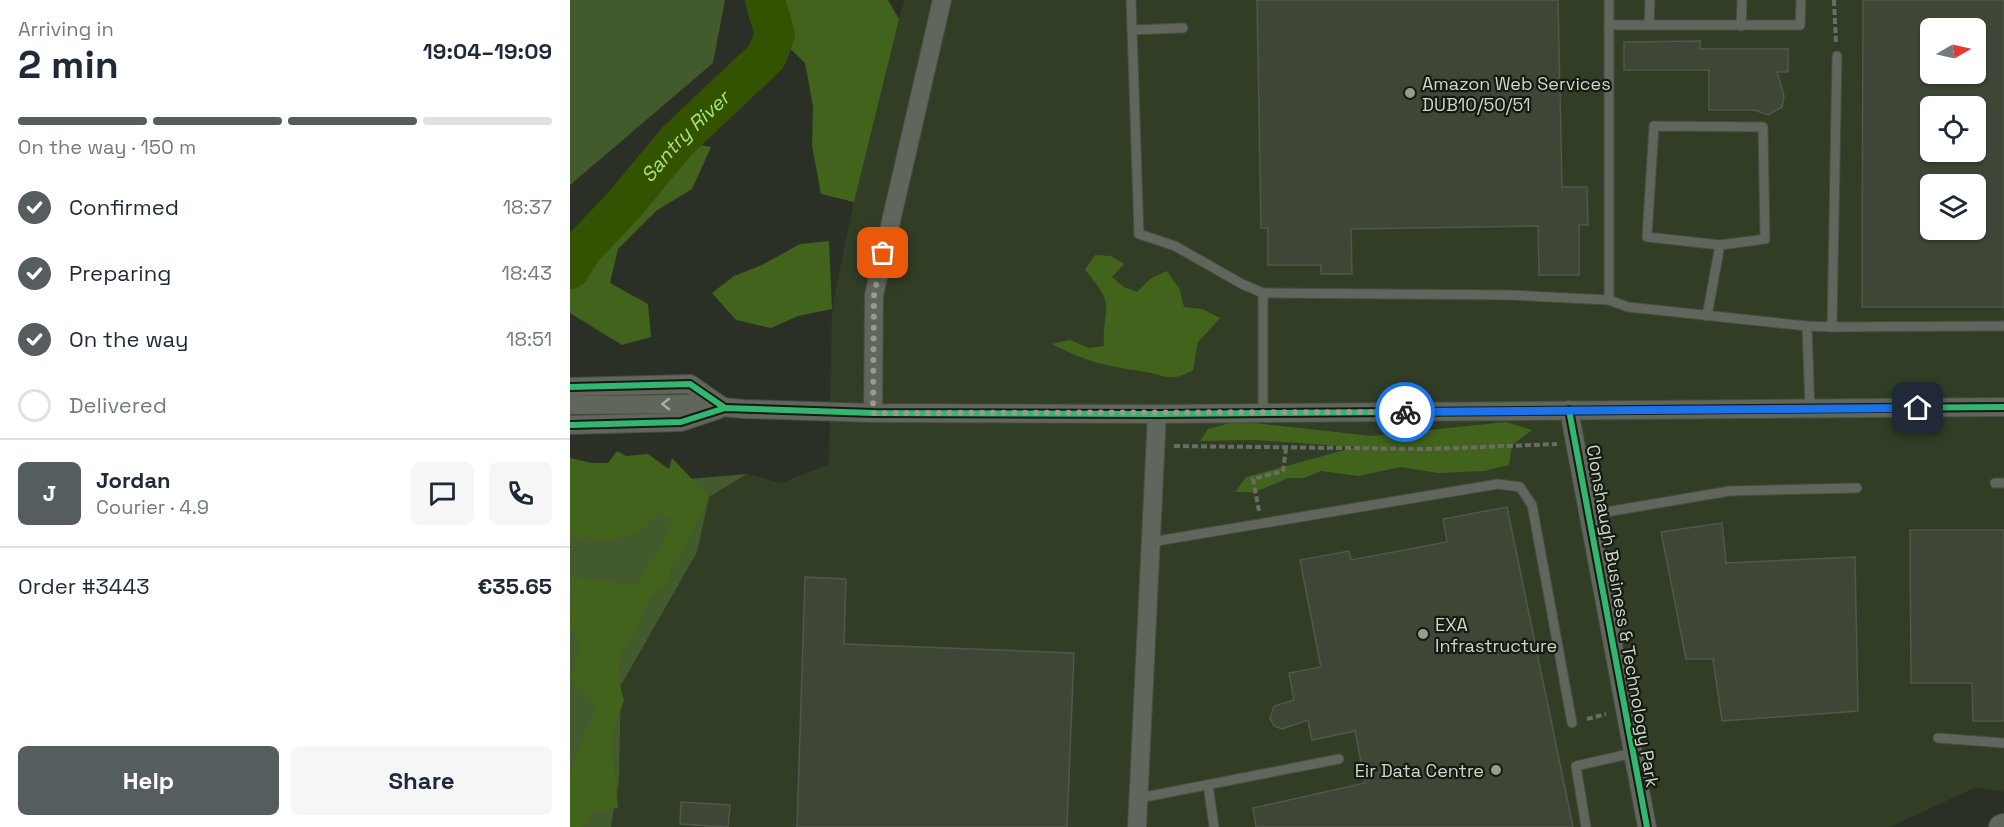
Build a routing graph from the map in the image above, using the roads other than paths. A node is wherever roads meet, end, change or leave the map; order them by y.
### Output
1 (942, 0) edge
2 (1131, 0) edge
3 (1609, 0) edge
4 (1650, 0) edge
5 (1742, 0) edge
6 (1800, 0) edge
7 (1609, 25) junction
8 (1649, 26) junction
9 (1741, 26) junction
10 (1183, 28) dead end
11 (1132, 30) junction
12 (1837, 56) road end
13 (1720, 245) junction
14 (1263, 293) junction
15 (1609, 300) junction
16 (1707, 316) junction
17 (1807, 326) junction
18 (2004, 326) edge
19 (1833, 327) junction
20 (570, 387) edge
21 (570, 405) edge
22 (2004, 407) edge
23 (725, 408) junction
24 (1810, 408) junction
25 (1569, 410) junction
26 (873, 413) junction
27 (1263, 413) junction
28 (1157, 414) junction
29 (570, 425) edge
30 (1857, 488) dead end
31 (1588, 515) junction
32 (1151, 542) junction
33 (1572, 723) road end
34 (1938, 738) dead end
35 (2004, 743) edge
36 (1633, 753) junction
37 (1340, 759) dead end
38 (1208, 785) junction
39 (1139, 796) junction
40 (1137, 827) edge
41 (1215, 827) edge
42 (1586, 827) edge
43 (1647, 827) edge

1 - 26 street
2 - 11 lane
3 - 7 lane
4 - 8 lane
5 - 9 lane
6 - 9 lane
7 - 8 lane
7 - 15 lane
8 - 9 lane
10 - 11 lane
11 - 14 lane
12 - 19 lane
13 - 13 lane
13 - 16 lane
14 - 15 lane
14 - 27 lane
15 - 16 lane
16 - 17 lane
17 - 19 lane
17 - 24 lane
18 - 19 lane
20 - 23 street
23 -> 21 street
22 - 24 street
23 - 26 street
23 - 29 street
24 - 25 street
25 - 27 street
25 - 31 street, Clonshaugh Business & Technology Park
26 - 28 street
27 - 28 street
28 - 32 street
30 - 31 lane
31 - 36 street, Clonshaugh Business & Technology Park
32 - 33 lane
32 - 39 street
34 - 35 lane
36 - 42 lane
36 - 43 street, Clonshaugh Business & Technology Park
37 - 38 lane
38 - 39 lane
38 - 41 lane
39 - 40 street

